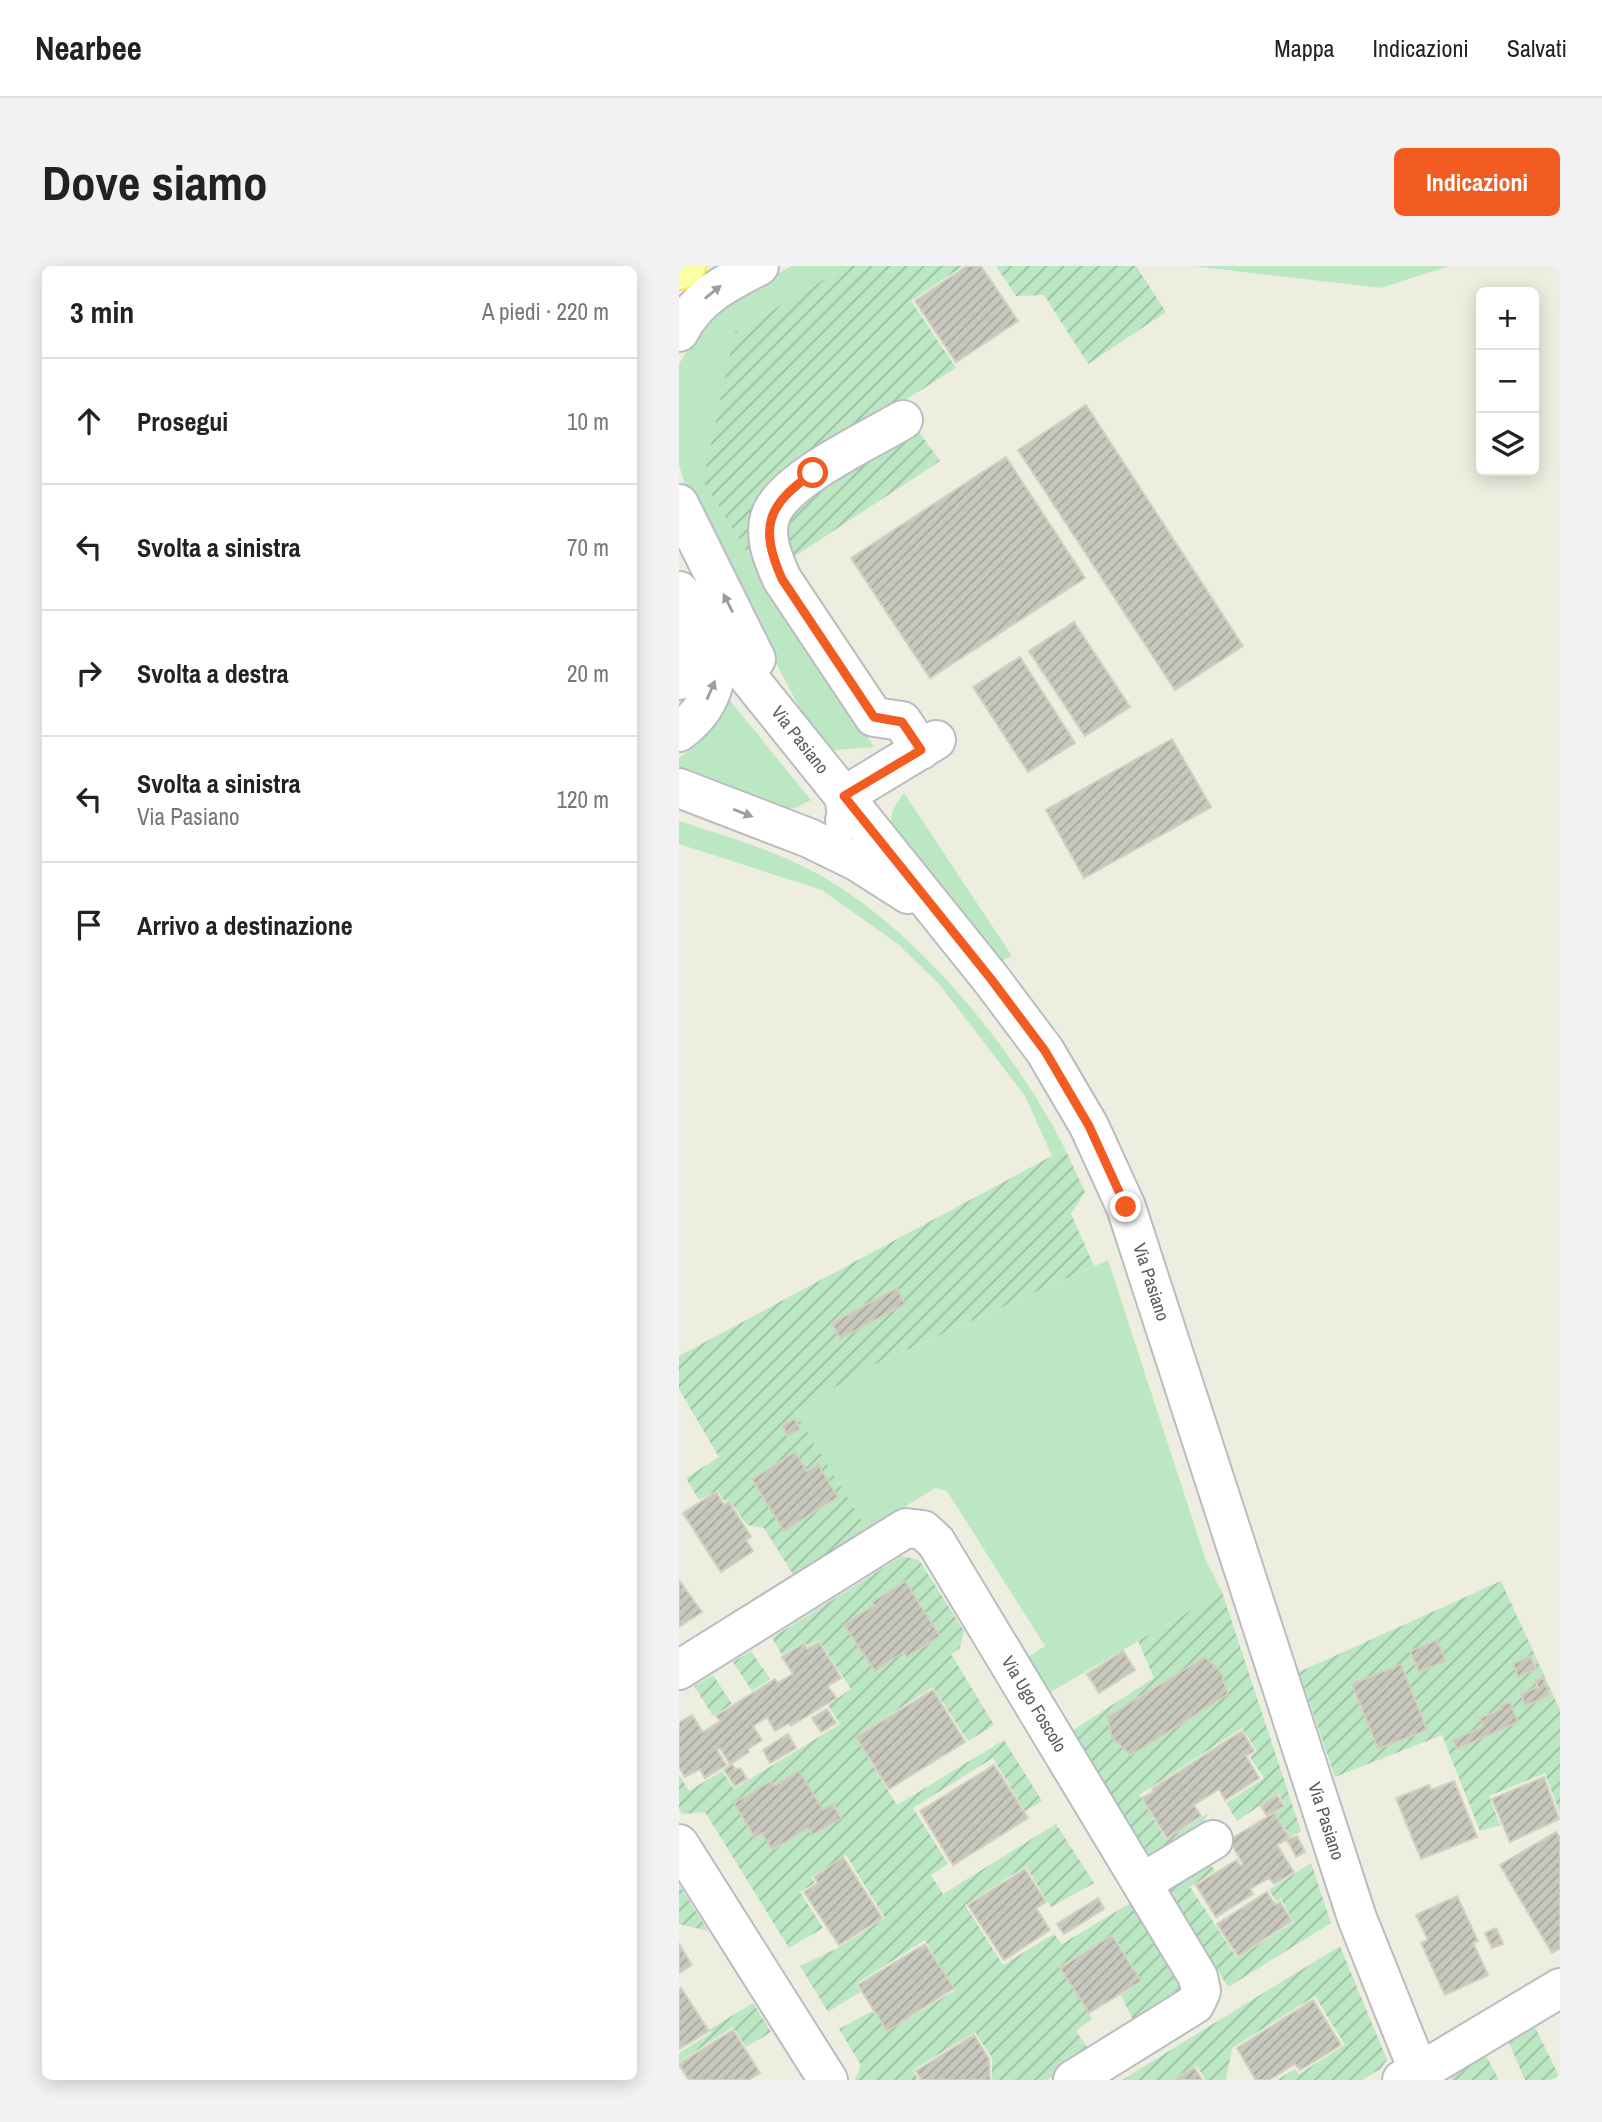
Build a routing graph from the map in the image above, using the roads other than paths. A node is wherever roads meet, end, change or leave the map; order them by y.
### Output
1 (686, 266) edge
2 (759, 266) edge
3 (679, 270) edge
4 (679, 331) edge
5 (903, 420) dead end
6 (679, 504) edge
7 (679, 591) edge
8 (679, 615) edge
9 (718, 637) junction
10 (679, 680) edge
11 (791, 730) junction
12 (679, 732) edge
13 (679, 788) edge
14 (844, 796) junction
15 (809, 838) junction
16 (934, 910) junction
17 (679, 1670) edge
18 (1213, 1840) dead end
19 (679, 1844) edge
20 (1142, 1883) junction
21 (1560, 1988) edge
22 (1414, 2078) edge
23 (828, 2080) edge
24 (1073, 2080) edge

1 - 3 main road
4 -> 2 street
5 - 14 street
11 -> 6 street
7 - 9 street, Via Pasiano
8 - 10 street
9 - 11 street, Via Pasiano
12 -> 9 street
11 - 14 street, Via Pasiano
13 -> 15 street
14 - 15 street
14 - 16 street, Via Pasiano
15 - 16 street
16 - 22 street, Via Pasiano
17 - 20 street, Via Ugo Foscolo
18 - 20 street
19 - 23 street
20 - 24 street, Via Ugo Foscolo
21 - 22 street

